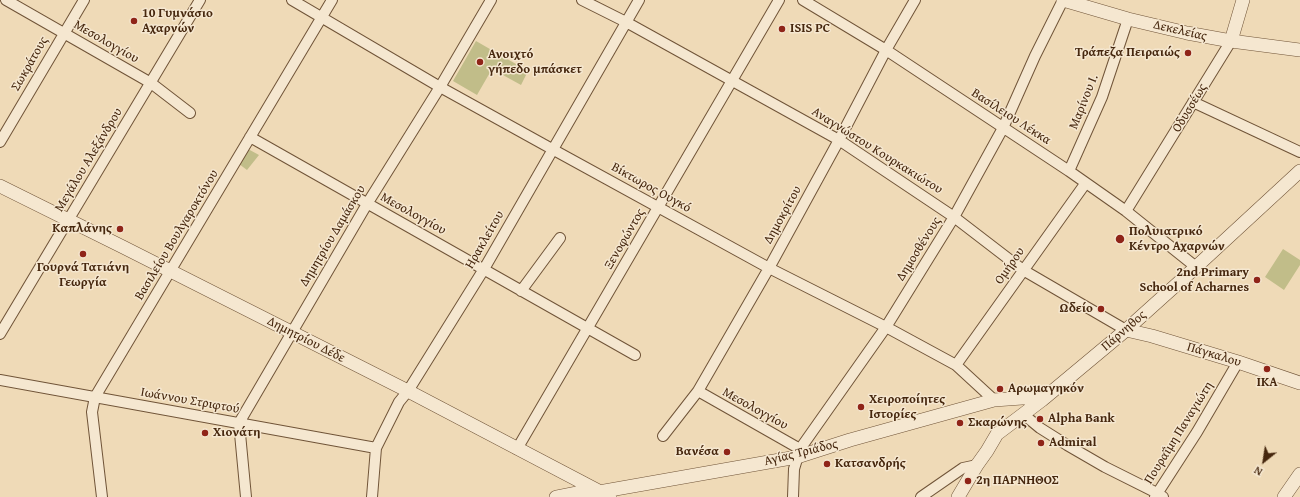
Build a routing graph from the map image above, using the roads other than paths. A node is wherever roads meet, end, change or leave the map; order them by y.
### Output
1 (6, 0) edge
2 (84, 0) edge
3 (200, 0) edge
4 (292, 0) edge
5 (332, 0) edge
6 (491, 0) edge
7 (582, 0) edge
8 (639, 0) edge
9 (779, 0) edge
10 (803, 0) edge
11 (915, 0) edge
12 (1063, 0) edge
13 (1243, 0) edge
14 (321, 17) junction
15 (1128, 19) junction
16 (626, 22) junction
17 (64, 33) junction
18 (1231, 41) junction
19 (886, 50) junction
20 (1300, 50) edge
21 (732, 81) junction
22 (151, 84) junction
23 (440, 87) junction
24 (1193, 102) junction
25 (190, 113) dead end
26 (1003, 128) junction
27 (250, 137) junction
28 (839, 140) junction
29 (0, 142) edge
30 (552, 149) junction
31 (1300, 152) edge
32 (1069, 171) junction
33 (1300, 171) edge
34 (1086, 184) junction
35 (0, 186) edge
36 (366, 204) junction
37 (659, 207) junction
38 (1126, 212) junction
39 (954, 217) junction
40 (68, 219) junction
41 (560, 238) dead end
42 (1196, 267) junction
43 (769, 268) junction
44 (484, 269) junction
45 (1023, 270) junction
46 (171, 271) junction
47 (521, 291) junction
48 (886, 326) junction
49 (588, 328) junction
50 (1126, 330) junction
51 (291, 332) junction
52 (0, 334) edge
53 (635, 356) dead end
54 (1238, 362) junction
55 (956, 365) junction
56 (0, 380) edge
57 (1300, 383) edge
58 (408, 391) junction
59 (698, 391) junction
60 (95, 397) junction
61 (994, 400) junction
62 (1042, 400) junction
63 (1023, 414) junction
64 (238, 423) junction
65 (663, 436) dead end
66 (376, 448) junction
67 (517, 449) junction
68 (798, 453) junction
69 (977, 465) junction
70 (1300, 474) edge
71 (604, 494) edge
72 (1158, 496) edge
73 (102, 497) edge
74 (246, 497) edge
75 (372, 497) edge
76 (556, 497) edge
77 (793, 497) edge
78 (920, 497) edge
79 (958, 497) edge
80 (1284, 497) edge

1 - 17 street, Μεσολογγίου
2 - 17 street, Σωκράτους
3 - 22 street, Μεγάλου Αλεξάνδρου
4 - 14 street, Βίκτωρος Ουγκό
5 - 14 street, Βασιλείου Βουλγαροκτόνου
6 - 23 street, Δημητρίου Δαμάσκου
7 - 16 street, Αναγνώστου Κουρκακιώτου
8 - 16 street, Ηρακλείτου
9 - 21 street, Ξενοφώντος
10 - 19 street, Βασίλειου Λέκκα
11 - 19 street, Δημοκρίτου
12 - 15 street, Δεκελείας
12 - 26 street, Δημοσθένους
13 - 18 street, Οδυσσέως
14 - 23 street, Βίκτωρος Ουγκό
14 - 27 street, Βασιλείου Βουλγαροκτόνου
15 - 18 street, Δεκελείας
15 - 32 street, Μαρίνου Ι.
16 - 21 street, Αναγνώστου Κουρκακιώτου
16 - 30 street, Ηρακλείτου
17 - 22 street, Μεσολογγίου
17 - 29 street, Σωκράτους
18 - 20 street, Δεκελείας
18 - 24 street, Οδυσσέως
19 - 26 street, Βασίλειου Λέκκα
19 - 28 street, Δημοκρίτου
21 - 28 street, Αναγνώστου Κουρκακιώτου
21 - 37 street, Ξενοφώντος
22 - 25 street, Μεσολογγίου
22 - 40 street, Μεγάλου Αλεξάνδρου
23 - 30 street, Βίκτωρος Ουγκό
23 - 36 street, Δημητρίου Δαμάσκου
24 - 31 street
24 - 38 street, Οδυσσέως
26 - 32 street, Βασίλειου Λέκκα
26 - 39 street, Δημοσθένους
27 - 36 street, Μεσολογγίου
27 - 46 street, Βασιλείου Βουλγαροκτόνου
28 - 39 street, Αναγνώστου Κουρκακιώτου
28 - 43 street, Δημοκρίτου
30 - 37 street, Βίκτωρος Ουγκό
30 - 44 street, Ηρακλείτου
32 - 34 street, Βασίλειου Λέκκα
33 - 42 street, Πάρνηθος
34 - 38 street, Βασίλειου Λέκκα
34 - 45 street, Ομήρου
35 - 40 street, Δημητρίου Δέδε
36 - 44 street, Μεσολογγίου
36 - 51 street, Δημητρίου Δαμάσκου
37 - 43 street, Βίκτωρος Ουγκό
37 - 49 street, Ξενοφώντος
38 - 42 street, Βασίλειου Λέκκα
39 - 45 street, Αναγνώστου Κουρκακιώτου
39 - 48 street, Δημοσθένους
40 - 46 street, Δημητρίου Δέδε
40 - 52 street, Μεγάλου Αλεξάνδρου
41 - 47 street
42 - 50 street, Πάρνηθος
43 - 48 street, Βίκτωρος Ουγκό
43 - 59 street, Δημοκρίτου
44 - 47 street, Μεσολογγίου
44 - 58 street, Ηρακλείτου
45 - 50 street, Αναγνώστου Κουρκακιώτου
45 - 55 street, Ομήρου
46 - 51 street, Δημητρίου Δέδε
46 - 60 street, Βασιλείου Βουλγαροκτόνου
47 - 49 street, Μεσολογγίου
48 - 55 street, Βίκτωρος Ουγκό
48 - 68 street, Δημοσθένους
49 - 53 street, Μεσολογγίου
49 - 67 street, Ξενοφώντος
50 - 54 street, Πάγκαλου
50 - 62 street, Πάρνηθος
51 - 58 street, Δημητρίου Δέδε
51 - 64 street, Δημητρίου Δαμάσκου
54 - 57 street, Πάγκαλου
54 - 72 street, Πουραΐμη Παναγιώτη
55 - 61 street, Βίκτωρος Ουγκό
56 - 60 street, Ιωάννου Στριφτού
58 - 66 street, Ηρακλείτου
58 - 67 street, Δημητρίου Δέδε
59 - 65 street, Δημοκρίτου
59 - 68 street, Μεσολογγίου
60 - 64 street, Ιωάννου Στριφτού
60 - 73 street, Βασιλείου Βουλγαροκτόνου
61 - 62 street, Αγίας Τριάδος
61 - 68 street, Αγίας Τριάδος
62 - 63 street, Πάρνηθος
63 - 69 street, Πάρνηθος
63 - 72 street
64 - 66 street, Ιωάννου Στριφτού
64 - 74 street
66 - 75 street, Ηρακλείτου
67 - 71 street, Δημητρίου Δέδε
68 - 71 street, Αγίας Τριάδος
68 - 77 street
69 - 78 street
69 - 79 street, Πάρνηθος
70 - 80 street
71 - 76 street, Αγίας Τριάδος

